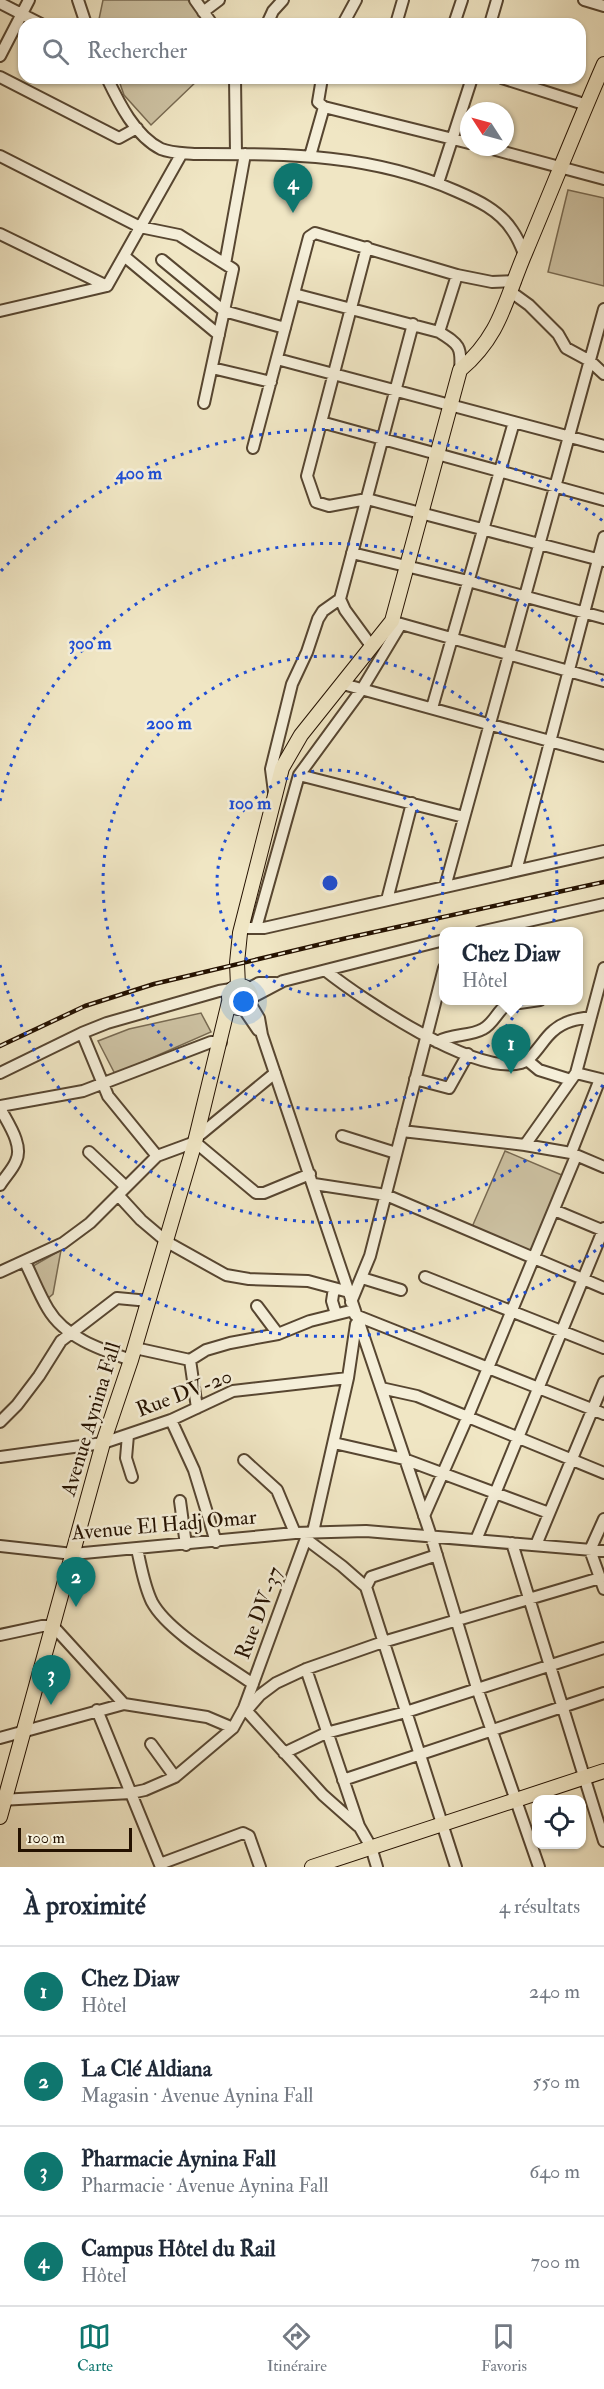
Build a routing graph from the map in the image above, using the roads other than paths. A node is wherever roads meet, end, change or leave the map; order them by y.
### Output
1 (29, 0) edge
2 (78, 0) edge
3 (195, 0) edge
4 (219, 0) edge
5 (284, 0) edge
6 (356, 0) edge
7 (403, 0) edge
8 (462, 0) edge
9 (497, 0) edge
10 (584, 0) edge
11 (0, 3) edge
12 (604, 6) edge
13 (203, 12) junction
14 (21, 14) junction
15 (19, 18) edge
16 (29, 18) edge
17 (84, 18) edge
18 (208, 18) edge
19 (273, 18) edge
20 (346, 18) edge
21 (398, 18) edge
22 (456, 18) edge
23 (492, 18) edge
24 (18, 20) edge
25 (0, 56) edge
26 (604, 64) edge
27 (0, 77) edge
28 (110, 84) edge
29 (235, 84) edge
30 (321, 84) edge
31 (470, 84) edge
32 (521, 84) edge
33 (587, 105) junction
34 (324, 107) junction
35 (137, 128) junction
36 (453, 138) junction
37 (460, 140) edge
38 (182, 153) junction
39 (241, 154) junction
40 (514, 155) edge
41 (0, 156) edge
42 (310, 156) junction
43 (562, 168) junction
44 (604, 179) edge
45 (438, 183) junction
46 (140, 227) junction
47 (0, 234) edge
48 (367, 247) junction
49 (524, 254) junction
50 (124, 256) junction
51 (162, 260) dead end
52 (225, 264) junction
53 (457, 274) junction
54 (107, 286) junction
55 (513, 287) junction
56 (294, 294) junction
57 (351, 309) junction
58 (604, 309) edge
59 (0, 311) edge
60 (224, 311) junction
61 (413, 324) junction
62 (285, 328) junction
63 (439, 332) junction
64 (219, 335) junction
65 (277, 359) junction
66 (590, 362) junction
67 (212, 368) junction
68 (460, 370) junction
69 (334, 374) junction
70 (604, 374) edge
71 (271, 382) junction
72 (395, 391) junction
73 (204, 403) dead end
74 (450, 405) junction
75 (321, 422) junction
76 (514, 422) junction
77 (569, 437) junction
78 (382, 439) junction
79 (604, 446) edge
80 (253, 448) dead end
81 (437, 454) junction
82 (500, 471) junction
83 (555, 486) junction
84 (367, 499) junction
85 (604, 500) edge
86 (421, 513) junction
87 (483, 529) junction
88 (604, 537) edge
89 (539, 544) junction
90 (352, 553) junction
91 (601, 560) edge
92 (406, 567) junction
93 (468, 581) junction
94 (525, 596) junction
95 (340, 598) junction
96 (584, 612) junction
97 (604, 618) edge
98 (396, 622) junction
99 (452, 638) junction
100 (372, 647) junction
101 (509, 654) junction
102 (569, 671) junction
103 (604, 681) edge
104 (343, 684) junction
105 (362, 689) junction
106 (432, 708) junction
107 (490, 724) junction
108 (550, 741) junction
109 (604, 756) edge
110 (299, 775) junction
111 (274, 792) junction
112 (412, 803) junction
113 (464, 817) junction
114 (604, 851) edge
115 (516, 871) junction
116 (445, 887) junction
117 (387, 900) junction
118 (604, 904) edge
119 (502, 927) edge
120 (241, 928) junction
121 (256, 928) junction
122 (439, 940) edge
123 (604, 968) edge
124 (326, 971) junction
125 (439, 986) edge
126 (240, 998) junction
127 (506, 1005) edge
128 (591, 1017) junction
129 (82, 1033) junction
130 (425, 1037) junction
131 (222, 1038) junction
132 (437, 1042) junction
133 (468, 1054) junction
134 (527, 1060) junction
135 (0, 1073) edge
136 (275, 1073) junction
137 (573, 1076) junction
138 (415, 1079) junction
139 (602, 1080) edge
140 (103, 1083) junction
141 (0, 1107) edge
142 (402, 1131) junction
143 (342, 1136) dead end
144 (196, 1140) junction
145 (525, 1145) junction
146 (89, 1152) dead end
147 (396, 1153) junction
148 (574, 1154) junction
149 (157, 1156) junction
150 (604, 1167) edge
151 (312, 1179) junction
152 (0, 1185) edge
153 (126, 1186) junction
154 (386, 1195) junction
155 (119, 1196) junction
156 (554, 1210) junction
157 (604, 1230) edge
158 (167, 1242) junction
159 (533, 1259) junction
160 (25, 1262) junction
161 (0, 1272) edge
162 (425, 1277) dead end
163 (362, 1278) junction
164 (583, 1280) junction
165 (334, 1288) junction
166 (604, 1288) edge
167 (401, 1290) dead end
168 (149, 1301) junction
169 (257, 1306) dead end
170 (353, 1308) junction
171 (512, 1310) junction
172 (336, 1314) junction
173 (562, 1330) junction
174 (70, 1332) junction
175 (278, 1334) junction
176 (604, 1348) edge
177 (133, 1354) junction
178 (190, 1360) junction
179 (488, 1368) junction
180 (348, 1378) junction
181 (604, 1382) edge
182 (381, 1388) junction
183 (538, 1388) junction
184 (197, 1408) junction
185 (593, 1409) junction
186 (604, 1414) edge
187 (468, 1416) junction
188 (171, 1420) junction
189 (0, 1422) edge
190 (128, 1434) junction
191 (518, 1438) junction
192 (104, 1443) junction
193 (334, 1443) junction
194 (0, 1458) edge
195 (404, 1459) junction
196 (244, 1460) dead end
197 (572, 1460) junction
198 (443, 1472) junction
199 (604, 1473) edge
200 (132, 1477) dead end
201 (495, 1493) junction
202 (180, 1501) dead end
203 (549, 1513) junction
204 (424, 1516) junction
205 (604, 1519) edge
206 (295, 1533) junction
207 (309, 1534) junction
208 (431, 1536) junction
209 (476, 1540) junction
210 (216, 1542) junction
211 (512, 1543) junction
212 (186, 1545) junction
213 (536, 1545) junction
214 (0, 1546) edge
215 (137, 1549) junction
216 (590, 1550) junction
217 (604, 1551) edge
218 (73, 1554) junction
219 (437, 1555) junction
220 (602, 1583) edge
221 (366, 1587) junction
222 (529, 1598) junction
223 (458, 1620) junction
224 (53, 1626) junction
225 (0, 1635) edge
226 (383, 1642) junction
227 (604, 1648) edge
228 (550, 1664) junction
229 (306, 1669) junction
230 (253, 1684) junction
231 (477, 1688) junction
232 (604, 1693) edge
233 (124, 1704) junction
234 (561, 1706) junction
235 (245, 1709) junction
236 (97, 1710) junction
237 (406, 1712) junction
238 (233, 1728) junction
239 (492, 1730) junction
240 (24, 1731) junction
241 (326, 1733) junction
242 (0, 1738) edge
243 (151, 1744) dead end
244 (284, 1753) junction
245 (419, 1753) junction
246 (604, 1771) edge
247 (175, 1777) junction
248 (585, 1777) junction
249 (343, 1780) junction
250 (131, 1793) junction
251 (2, 1800) edge
252 (516, 1800) junction
253 (0, 1817) edge
254 (442, 1824) junction
255 (359, 1826) junction
256 (603, 1835) edge
257 (371, 1847) junction
258 (160, 1866) edge
259 (260, 1867) edge
260 (312, 1867) edge
261 (377, 1867) edge
262 (456, 1867) edge
263 (539, 1867) edge

1 - 14 street
2 - 17 street
3 - 13 street
4 - 13 street
5 - 19 street
6 - 20 street
7 - 21 street
8 - 22 street
9 - 23 street
10 - 12 street
11 - 14 street
13 - 18 street
14 - 15 street
14 - 16 street
24 - 25 street
26 - 33 main road
27 - 35 street
28 - 35 street
29 - 39 street
30 - 34 street
31 - 36 street
32 - 33 street
33 - 43 main road
34 - 36 street
34 - 42 street
35 - 38 street
36 - 37 street
36 - 45 street
38 - 39 street
38 - 46 street
39 - 42 street
39 - 52 street
40 - 43 street
41 - 46 street
42 - 45 street
43 - 44 street
43 - 49 main road
45 - 49 street
46 - 50 street
46 - 52 street
47 - 54 street
48 - 53 street
48 - 56 street
48 - 57 street
49 - 55 main road
50 - 54 street
50 - 64 street
51 - 60 street
52 - 60 street
53 - 55 street
53 - 63 street
54 - 59 street
55 - 66 street
55 - 68 main road
56 - 57 street
56 - 62 street
57 - 61 street
57 - 69 street
58 - 66 street
60 - 62 street
60 - 64 street
61 - 63 street
61 - 72 street
62 - 65 street
63 - 68 street
64 - 67 street
65 - 69 street
65 - 71 street
66 - 70 street
66 - 77 street
67 - 71 street
67 - 73 street
68 - 74 main road
69 - 72 street
69 - 75 street
71 - 80 street
72 - 74 street
72 - 78 street
74 - 76 street
74 - 81 main road
75 - 78 street
75 - 84 street
76 - 77 street
76 - 82 street
77 - 79 street
77 - 83 street
78 - 81 street
78 - 84 street
81 - 82 street
81 - 86 main road
82 - 83 street
82 - 87 street
83 - 85 street
83 - 89 street
84 - 86 street
84 - 90 street
86 - 87 street
86 - 92 main road
87 - 89 street
87 - 93 street
88 - 91 street
89 - 91 street
89 - 94 street
90 - 92 street
90 - 95 street
91 - 96 street
92 - 93 street
92 - 98 main road
93 - 94 street
93 - 99 street
94 - 96 street
94 - 101 street
95 - 100 street
95 - 111 street
96 - 97 street
96 - 102 street
98 - 99 street
98 - 100 main road, Avenue Aynina Fall
98 - 105 street
99 - 101 street
99 - 106 street
100 - 104 main road, Avenue Aynina Fall
101 - 102 street
101 - 107 street
102 - 103 street
102 - 108 street
104 - 105 street
104 - 111 main road, Avenue Aynina Fall
105 - 106 street
105 - 110 street
106 - 107 street
107 - 108 street
107 - 113 street
108 - 109 street
108 - 115 street
110 - 112 street
110 - 121 street
111 - 120 main road, Avenue Aynina Fall
112 - 113 street
112 - 117 street
113 - 116 street
114 - 115 street
115 - 116 street
116 - 117 street
117 - 121 street
118 - 119 street
120 - 121 street
120 - 126 main road, Avenue Aynina Fall
122 - 124 street
123 - 128 street
124 - 126 street
124 - 130 street
125 - 130 street
126 - 129 street
126 - 131 main road, Avenue Aynina Fall
126 - 136 street
127 - 132 street
128 - 134 street
128 - 137 street
129 - 135 street
129 - 140 street
130 - 132 street
130 - 138 street
131 - 140 street
131 - 144 main road, Avenue Aynina Fall
132 - 133 street
133 - 134 street
133 - 138 street
134 - 137 street
136 - 144 street
136 - 151 street
137 - 139 street
137 - 145 street
138 - 142 street
139 - 148 street
140 - 141 street
140 - 149 street
141 - 152 street
142 - 145 street
142 - 147 street
143 - 147 street
144 - 149 street
144 - 151 street
144 - 158 main road, Avenue Aynina Fall
145 - 148 street
146 - 153 street
147 - 154 street
148 - 150 street
148 - 156 street
149 - 153 street
151 - 154 street
151 - 170 street
153 - 155 street
154 - 159 street
154 - 163 street
155 - 158 street
155 - 160 street
156 - 157 street
156 - 159 street
157 - 164 street
158 - 165 street
158 - 168 main road, Avenue Aynina Fall
159 - 164 street
159 - 171 street
160 - 161 street
160 - 174 street
162 - 171 street
163 - 167 street
163 - 170 street
164 - 166 street
164 - 173 street
165 - 170 street
165 - 172 street
168 - 174 street
168 - 177 main road, Avenue Aynina Fall
169 - 175 street
170 - 172 street
170 - 179 street
170 - 180 street, Rue DV-37
170 - 182 street
171 - 173 street
171 - 179 street
172 - 175 street
173 - 176 street
173 - 183 street
174 - 177 street
174 - 189 street
175 - 178 street
177 - 178 street
177 - 192 main road, Avenue Aynina Fall
178 - 184 street
179 - 183 street
179 - 187 street
180 - 184 street, Rue DV-20
180 - 193 street, Rue DV-37
181 - 185 street
182 - 187 street
182 - 195 street
183 - 185 street
183 - 191 street
184 - 188 street, Rue DV-20
185 - 186 street
185 - 197 street
187 - 191 street
187 - 198 street
188 - 190 street, Rue DV-20
188 - 210 street
190 - 192 street, Rue DV-20
190 - 200 street
191 - 197 street
191 - 201 street
192 - 194 street, Rue DV-20
192 - 218 main road, Avenue Aynina Fall
193 - 195 street
193 - 207 street, Rue DV-37
195 - 198 street
195 - 204 street
196 - 206 street
197 - 199 street
197 - 203 street
198 - 201 street
198 - 204 street
201 - 203 street
201 - 209 street
202 - 212 street
203 - 213 street
204 - 208 street
205 - 216 street
206 - 207 street, Avenue El Hadj Omar
206 - 210 street, Avenue El Hadj Omar
207 - 208 street, Avenue El Hadj Omar
207 - 221 street
207 - 230 street, Rue DV-37
208 - 209 street
208 - 219 street
209 - 211 street
210 - 212 street, Avenue El Hadj Omar
211 - 213 street
211 - 222 street
212 - 215 street, Avenue El Hadj Omar
213 - 216 street
214 - 218 street, Avenue El Hadj Omar
215 - 218 street, Avenue El Hadj Omar
215 - 230 street
216 - 217 street
216 - 220 street
218 - 224 main road, Avenue Aynina Fall
219 - 221 street
219 - 223 street
220 - 222 street
221 - 226 street
222 - 223 street
222 - 228 street
223 - 226 street
223 - 231 street
224 - 225 street
224 - 233 street
224 - 240 main road, Avenue Aynina Fall
226 - 229 street
226 - 237 street
227 - 228 street
228 - 231 street
228 - 234 street
229 - 235 street
229 - 241 street
230 - 235 street, Rue DV-37
231 - 237 street
231 - 239 street
232 - 234 street
233 - 236 street
233 - 238 street
234 - 239 street
234 - 248 street
235 - 238 street
235 - 244 street
236 - 240 street
236 - 250 street
237 - 241 street
237 - 245 street
238 - 247 street
239 - 245 street
239 - 252 street
240 - 242 street
240 - 251 main road, Avenue Aynina Fall
241 - 244 street
241 - 249 street
243 - 247 street
244 - 255 street
245 - 249 street
245 - 254 street
246 - 248 main road
247 - 250 street
248 - 252 main road
248 - 256 street
249 - 255 street
250 - 251 street
250 - 258 street
251 - 253 main road, Avenue Aynina Fall
252 - 254 main road
252 - 263 street
254 - 257 main road
254 - 262 street
255 - 257 street
257 - 260 main road
257 - 261 street
258 - 259 street

